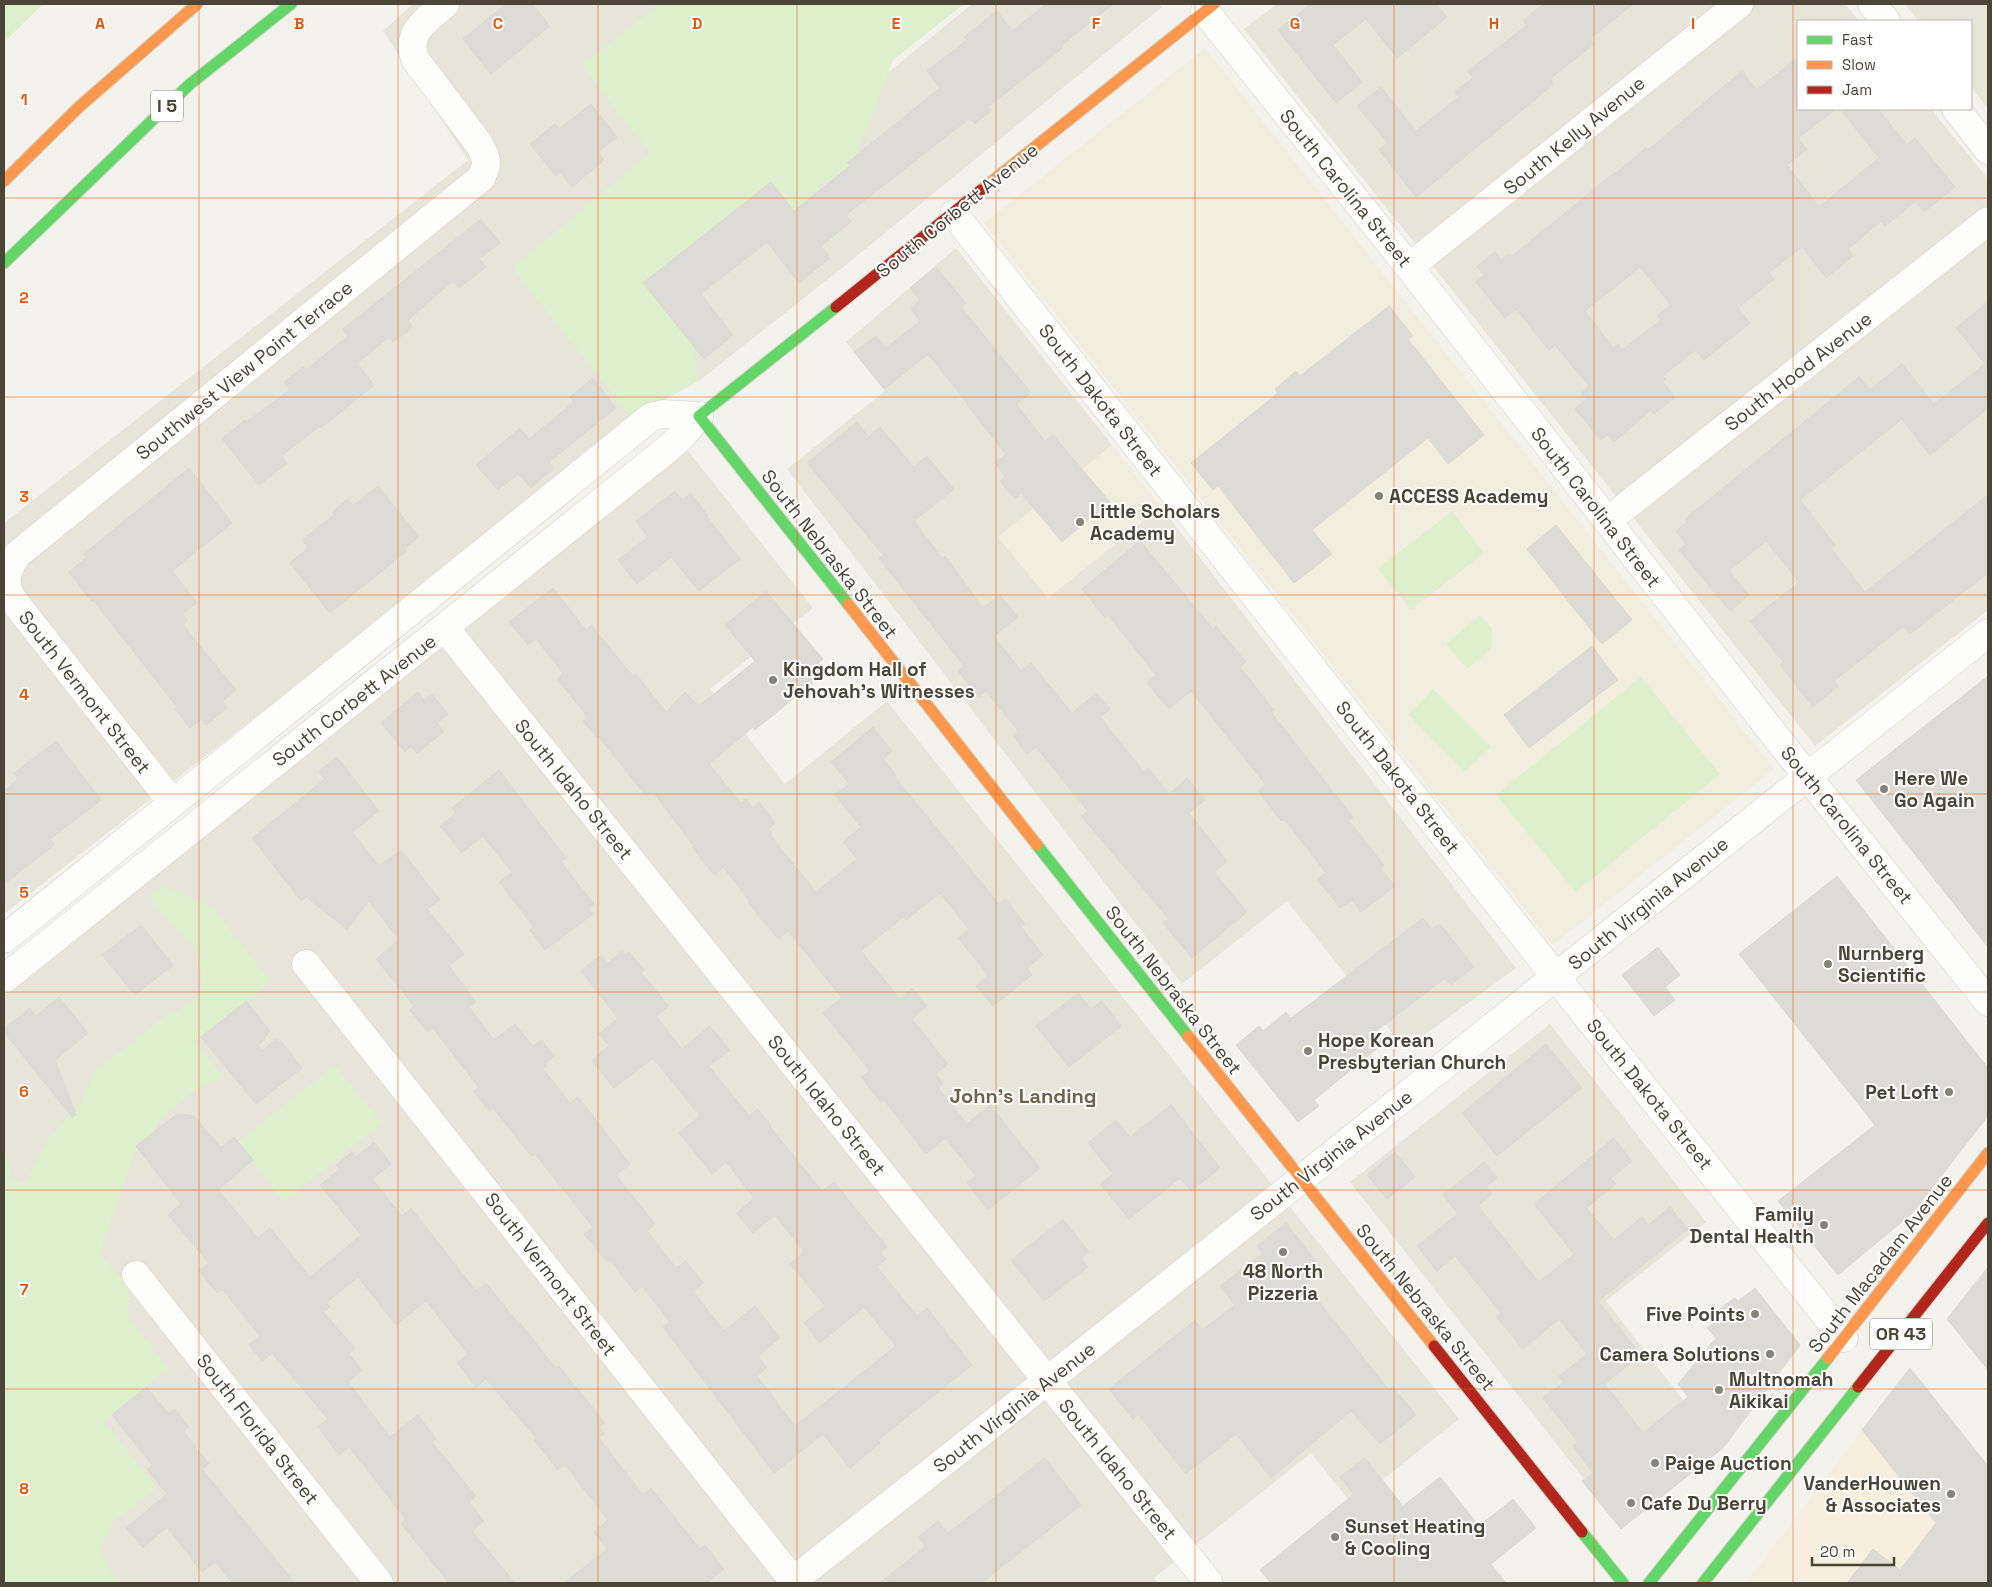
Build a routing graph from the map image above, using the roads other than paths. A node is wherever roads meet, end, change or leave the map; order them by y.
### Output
1 (197, 4) edge
2 (291, 4) edge
3 (445, 4) edge
4 (1739, 4) edge
5 (1872, 4) edge
6 (1209, 8) edge
7 (1885, 20) edge
8 (1957, 110) edge
9 (1988, 150) edge
10 (4, 181) edge
11 (954, 214) junction
12 (1988, 221) edge
13 (4, 263) edge
14 (1409, 267) junction
15 (699, 416) junction
16 (1607, 521) junction
17 (6, 578) joint
18 (445, 628) junction
19 (1988, 633) edge
20 (1808, 776) junction
21 (172, 802) junction
22 (4, 939) edge
23 (306, 964) dead end
24 (1556, 976) junction
25 (4, 979) edge
26 (1988, 1002) edge
27 (1988, 1153) edge
28 (1301, 1178) junction
29 (1988, 1223) edge
30 (136, 1275) dead end
31 (1844, 1338) junction
32 (1048, 1381) junction
33 (793, 1582) edge
34 (379, 1583) edge
35 (1209, 1583) edge
36 (1623, 1583) edge
37 (1649, 1583) edge
38 (1703, 1583) edge

1 - 10 main road
2 - 13 main road, I 5
3 - 17 street, Southwest View Point Terrace
4 - 14 street, South Kelly Avenue
5 - 7 street
6 - 11 main road, South Corbett Avenue
6 - 14 street, South Carolina Street
8 - 9 street
11 - 15 main road, South Corbett Avenue
11 - 24 street, South Dakota Street
12 - 16 street, South Hood Avenue
14 - 16 street, South Carolina Street
15 - 18 street, South Corbett Avenue
15 - 21 street, South Corbett Avenue
15 - 28 main road, South Nebraska Street
16 - 20 street, South Carolina Street
17 - 21 street, South Vermont Street
18 - 25 street, South Corbett Avenue
18 - 32 street, South Idaho Street
19 - 20 street, South Virginia Avenue
20 - 24 street, South Virginia Avenue
20 - 26 street, South Carolina Street
21 - 22 street, South Corbett Avenue
23 - 33 street, South Vermont Street
24 - 28 street, South Virginia Avenue
24 - 31 street, South Dakota Street
27 - 31 main road, South Macadam Avenue / OR 43
28 - 32 street, South Virginia Avenue
28 - 36 main road, South Nebraska Street
29 - 38 main road, OR 43
30 - 34 street, South Florida Street
31 - 37 main road, South Macadam Avenue / OR 43
32 - 33 street, South Virginia Avenue
32 - 35 street, South Idaho Street

